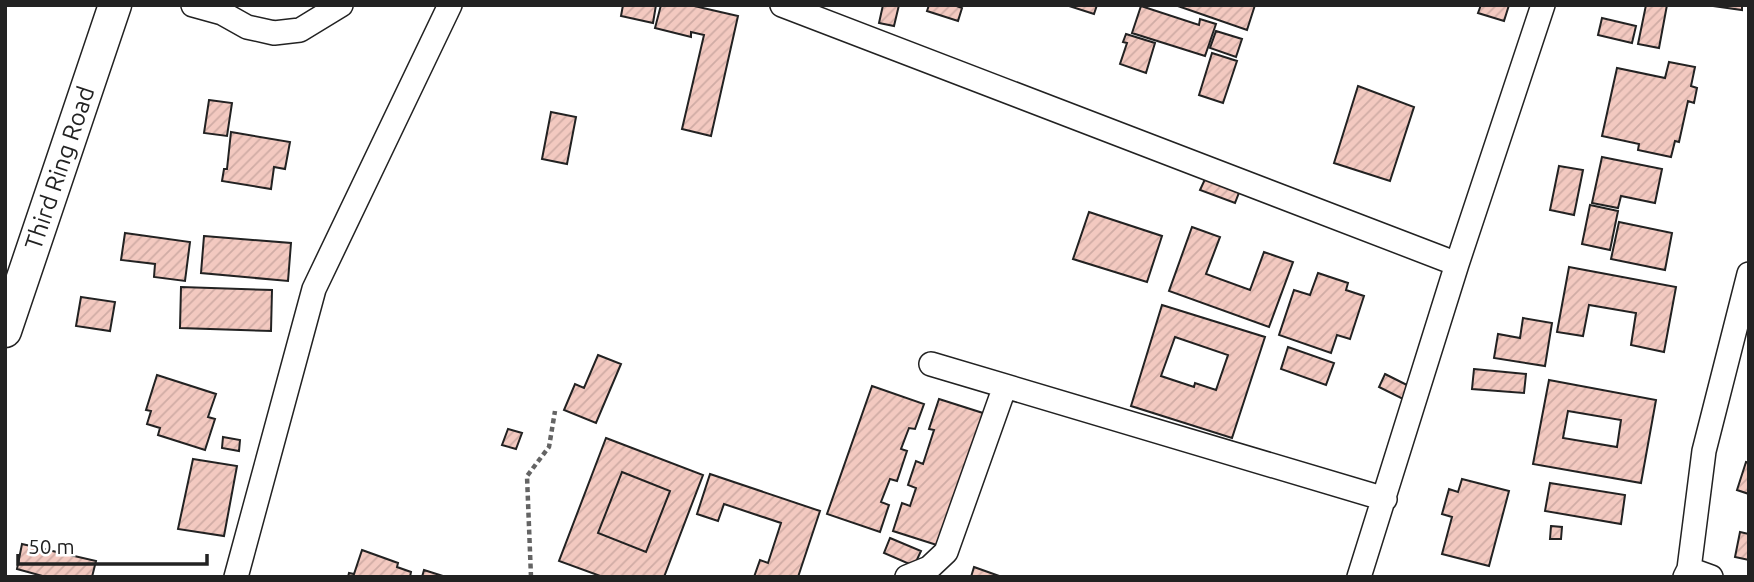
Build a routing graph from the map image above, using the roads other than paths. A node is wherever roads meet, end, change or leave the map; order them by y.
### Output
1 (115, 5) edge
2 (193, 5) edge
3 (341, 5) edge
4 (450, 5) edge
5 (782, 5) edge
6 (1543, 5) edge
7 (1457, 264) junction
8 (1749, 274) edge
9 (5, 331) edge
10 (931, 364) dead end
11 (1005, 386) junction
12 (1385, 499) junction
13 (1695, 574) edge
14 (236, 577) edge
15 (907, 577) edge
16 (1359, 577) edge

1 - 9 street, Third Ring Road
2 - 3 street
4 - 14 street
5 - 7 street
6 - 7 street
7 - 12 street
8 - 13 street
10 - 11 street
11 - 12 street
11 - 15 street
12 - 16 street

